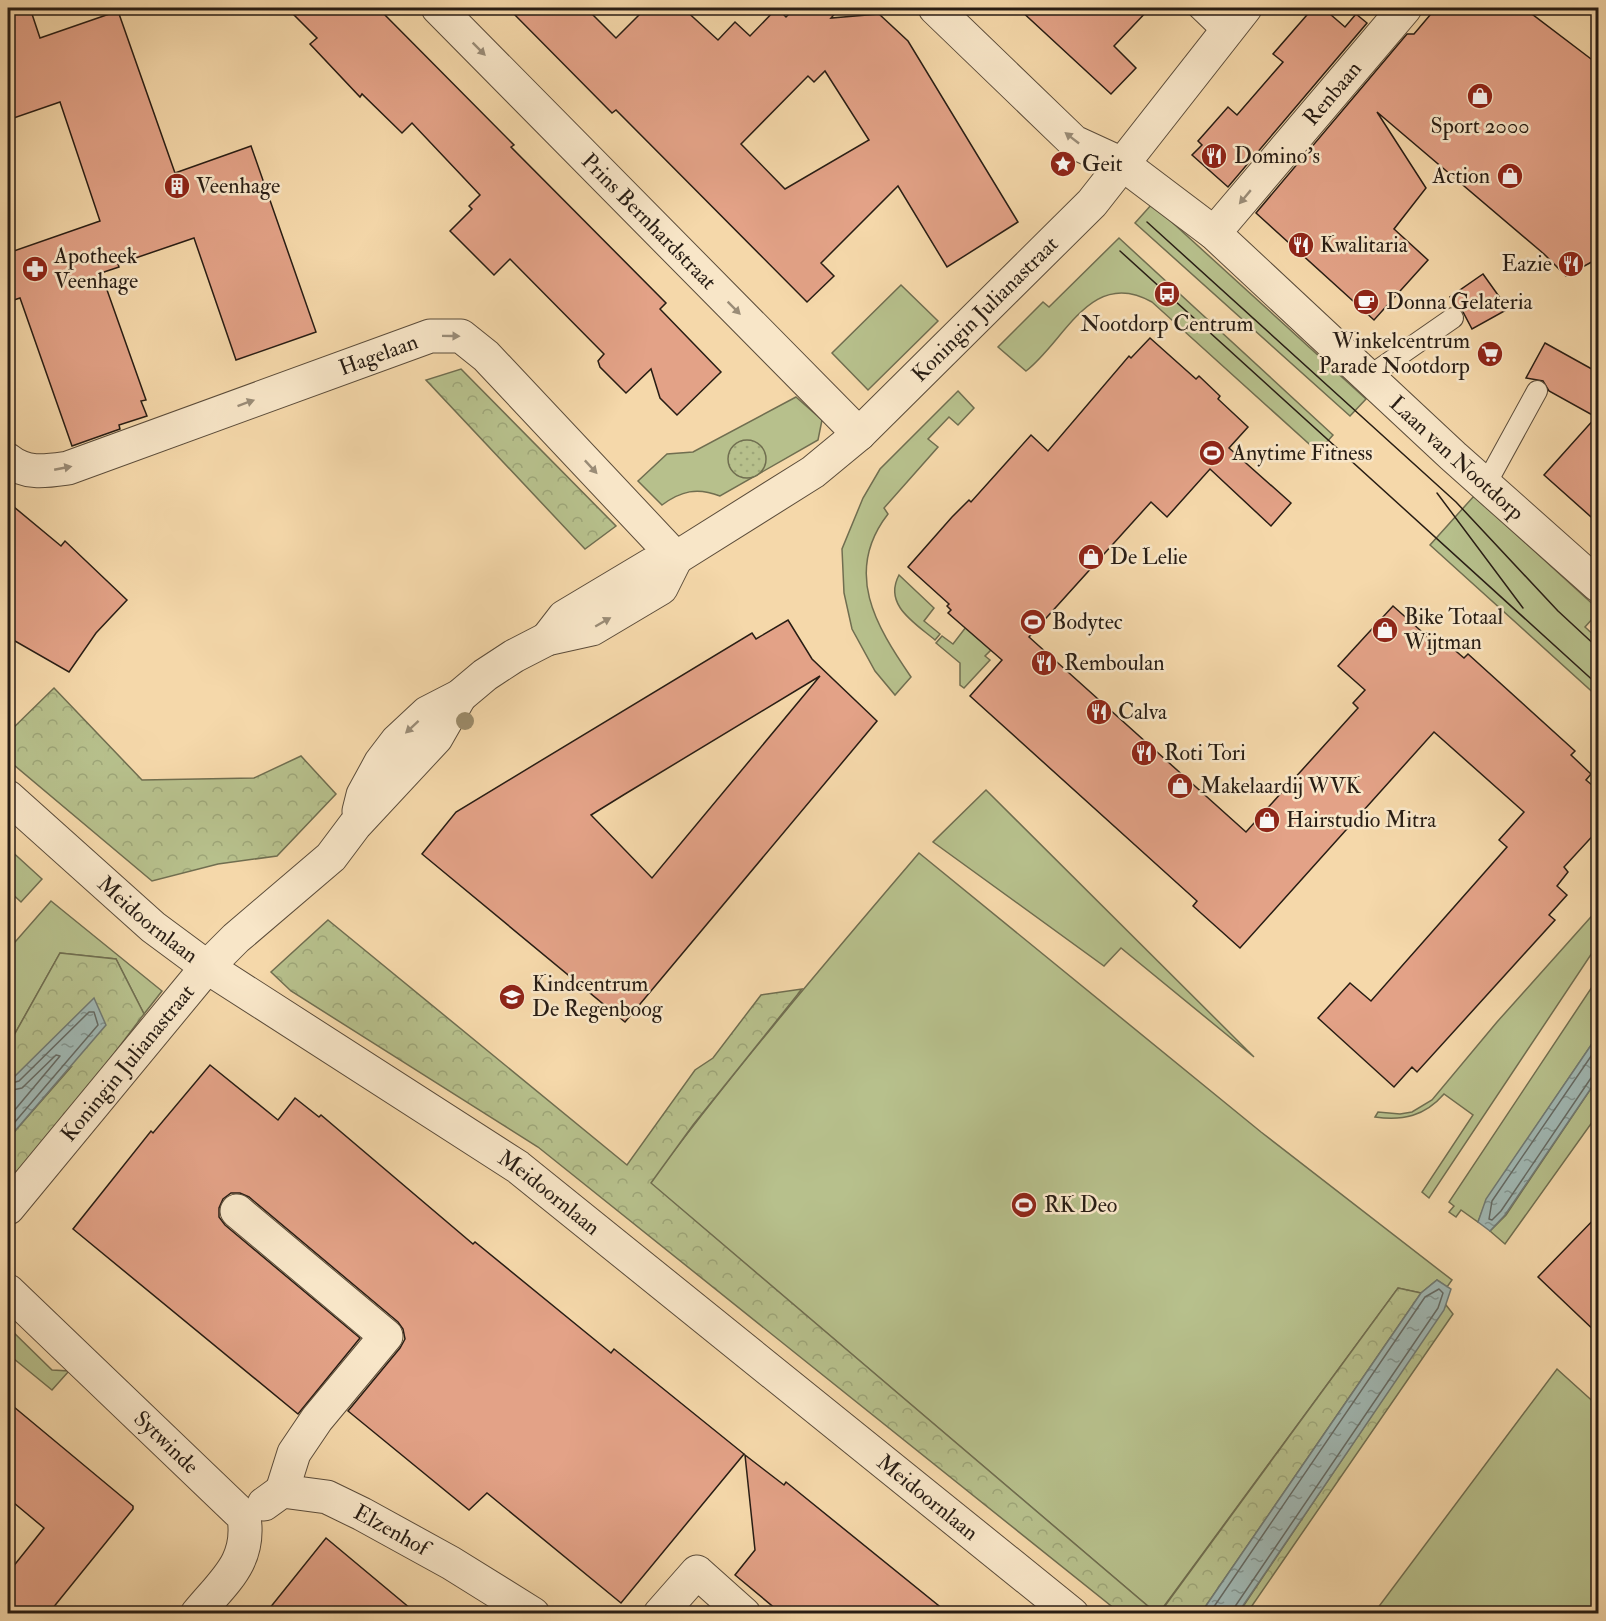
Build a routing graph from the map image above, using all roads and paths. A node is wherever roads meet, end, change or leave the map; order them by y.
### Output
1 (438, 8) edge
2 (935, 8) edge
3 (1198, 8) edge
4 (1245, 8) edge
5 (1405, 8) edge
6 (1224, 34) junction
7 (1124, 165) junction
8 (1214, 233) junction
9 (1453, 318) dead end
10 (1368, 377) junction
11 (1537, 391) dead end
12 (859, 434) junction
13 (8, 460) edge
14 (1486, 484) junction
15 (676, 558) junction
16 (1599, 585) edge
17 (8, 797) edge
18 (207, 967) junction
19 (8, 1208) edge
20 (237, 1211) dead end
21 (8, 1291) edge
22 (282, 1491) junction
23 (244, 1517) junction
24 (197, 1614) edge
25 (533, 1614) edge
26 (660, 1614) edge
27 (744, 1614) edge
28 (1072, 1614) edge

1 -> 12 street, Prins Bernhardstraat
7 -> 2 street, Laan van Nootdorp
3 - 6 lane
4 - 6 street, Koningin Julianastraat
5 -> 8 street, Renbaan
6 - 7 street, Koningin Julianastraat
7 - 8 street, Laan van Nootdorp
7 - 12 street, Koningin Julianastraat
8 - 10 street, Laan van Nootdorp
9 - 10 lane
10 - 14 street, Laan van Nootdorp
11 - 14 lane
12 - 15 street, Koningin Julianastraat
13 -> 15 street, Hagelaan
14 - 16 street, Laan van Nootdorp
15 - 18 street, Koningin Julianastraat
17 - 18 street, Meidoornlaan
18 - 19 street, Koningin Julianastraat
18 - 28 street, Meidoornlaan
20 - 22 street
21 - 23 street, Sytwinde
22 - 23 street
22 - 25 street, Elzenhof
23 - 24 street
26 - 27 street

